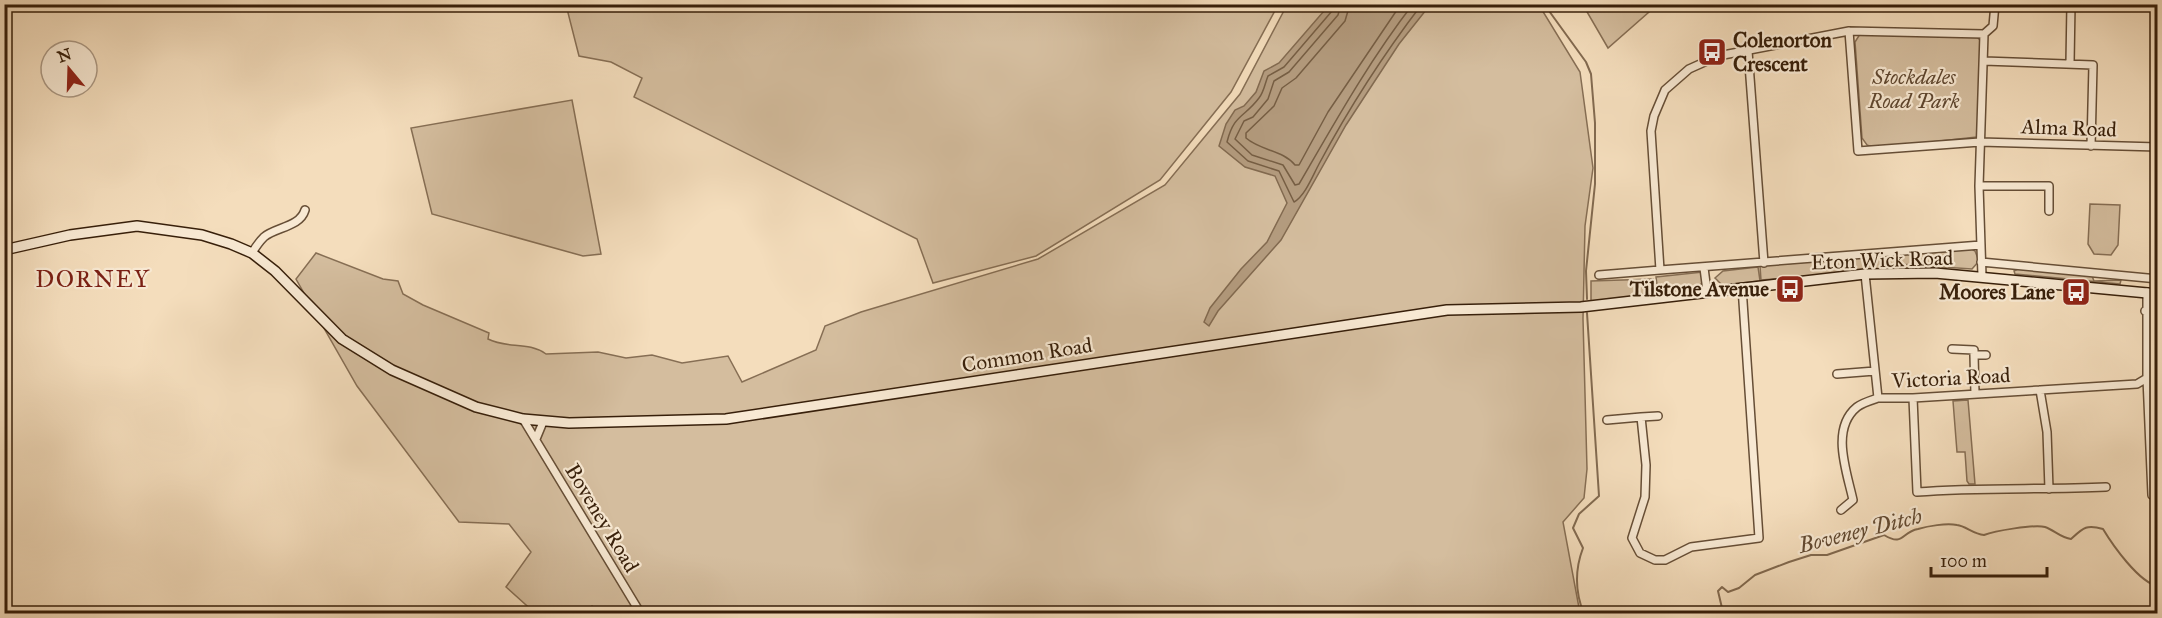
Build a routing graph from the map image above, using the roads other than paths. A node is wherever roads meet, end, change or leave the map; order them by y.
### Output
1 (1995, 4) edge
2 (2072, 4) edge
3 (1849, 31) junction
4 (1984, 34) junction
5 (1748, 51) junction
6 (1984, 61) junction
7 (2070, 63) junction
8 (1980, 142) junction
9 (2091, 146) junction
10 (2157, 147) edge
11 (1979, 186) junction
12 (304, 210) dead end
13 (2049, 211) dead end
14 (1981, 245) junction
15 (4, 250) edge
16 (252, 253) junction
17 (1981, 262) junction
18 (1764, 263) junction
19 (1660, 267) junction
20 (1704, 268) junction
21 (1865, 274) junction
22 (1599, 275) dead end
23 (1982, 276) junction
24 (2157, 279) edge
25 (1742, 287) junction
26 (1707, 291) junction
27 (2147, 292) junction
28 (2157, 294) edge
29 (1536, 306) joint
30 (2145, 311) junction
31 (2157, 312) edge
32 (1952, 349) dead end
33 (1986, 355) dead end
34 (1974, 356) junction
35 (1875, 371) junction
36 (1837, 374) dead end
37 (2147, 378) junction
38 (2040, 390) junction
39 (1975, 394) junction
40 (1878, 398) junction
41 (1913, 398) junction
42 (1658, 416) dead end
43 (1641, 417) junction
44 (523, 419) junction
45 (1607, 420) dead end
46 (543, 422) junction
47 (536, 439) junction
48 (2106, 487) dead end
49 (2049, 489) junction
50 (2152, 495) dead end
51 (1841, 510) dead end
52 (641, 614) edge

1 - 4 street
2 - 7 street
3 - 4 street
3 - 5 street
3 - 8 street, Alma Road
4 - 6 street
5 - 18 street
5 - 19 street
6 - 7 street
6 - 8 street
7 - 9 street
8 - 9 street, Alma Road
8 - 11 street
9 - 10 street, Alma Road
11 - 13 street
11 - 14 street
12 - 16 street
14 - 17 street
14 - 18 street
15 - 16 main road, Common Road
16 - 44 main road, Common Road
17 - 23 street
17 - 24 street
18 - 20 street
19 - 20 street
19 - 22 street
20 - 26 street
21 - 23 main road, Eton Wick Road
21 - 25 main road, Eton Wick Road
21 - 35 street, Victoria Road
23 - 27 main road, Eton Wick Road
25 - 26 main road, Eton Wick Road
25 - 43 street
26 - 29 main road, Eton Wick Road
27 - 28 main road, Eton Wick Road
27 - 30 street
29 - 46 main road, Common Road
30 - 31 street
30 - 37 street
32 - 34 street
33 - 34 street
34 - 39 street
35 - 36 street
35 - 40 street, Victoria Road
37 - 38 street, Victoria Road
37 - 50 street
38 - 39 street, Victoria Road
38 - 49 street
39 - 41 street, Victoria Road
40 - 41 street, Victoria Road
40 - 51 street
41 - 49 street
42 - 43 street
43 - 45 street
44 - 46 main road, Common Road
44 - 47 street, Boveney Road
46 - 47 street
47 - 52 street, Boveney Road
48 - 49 street

